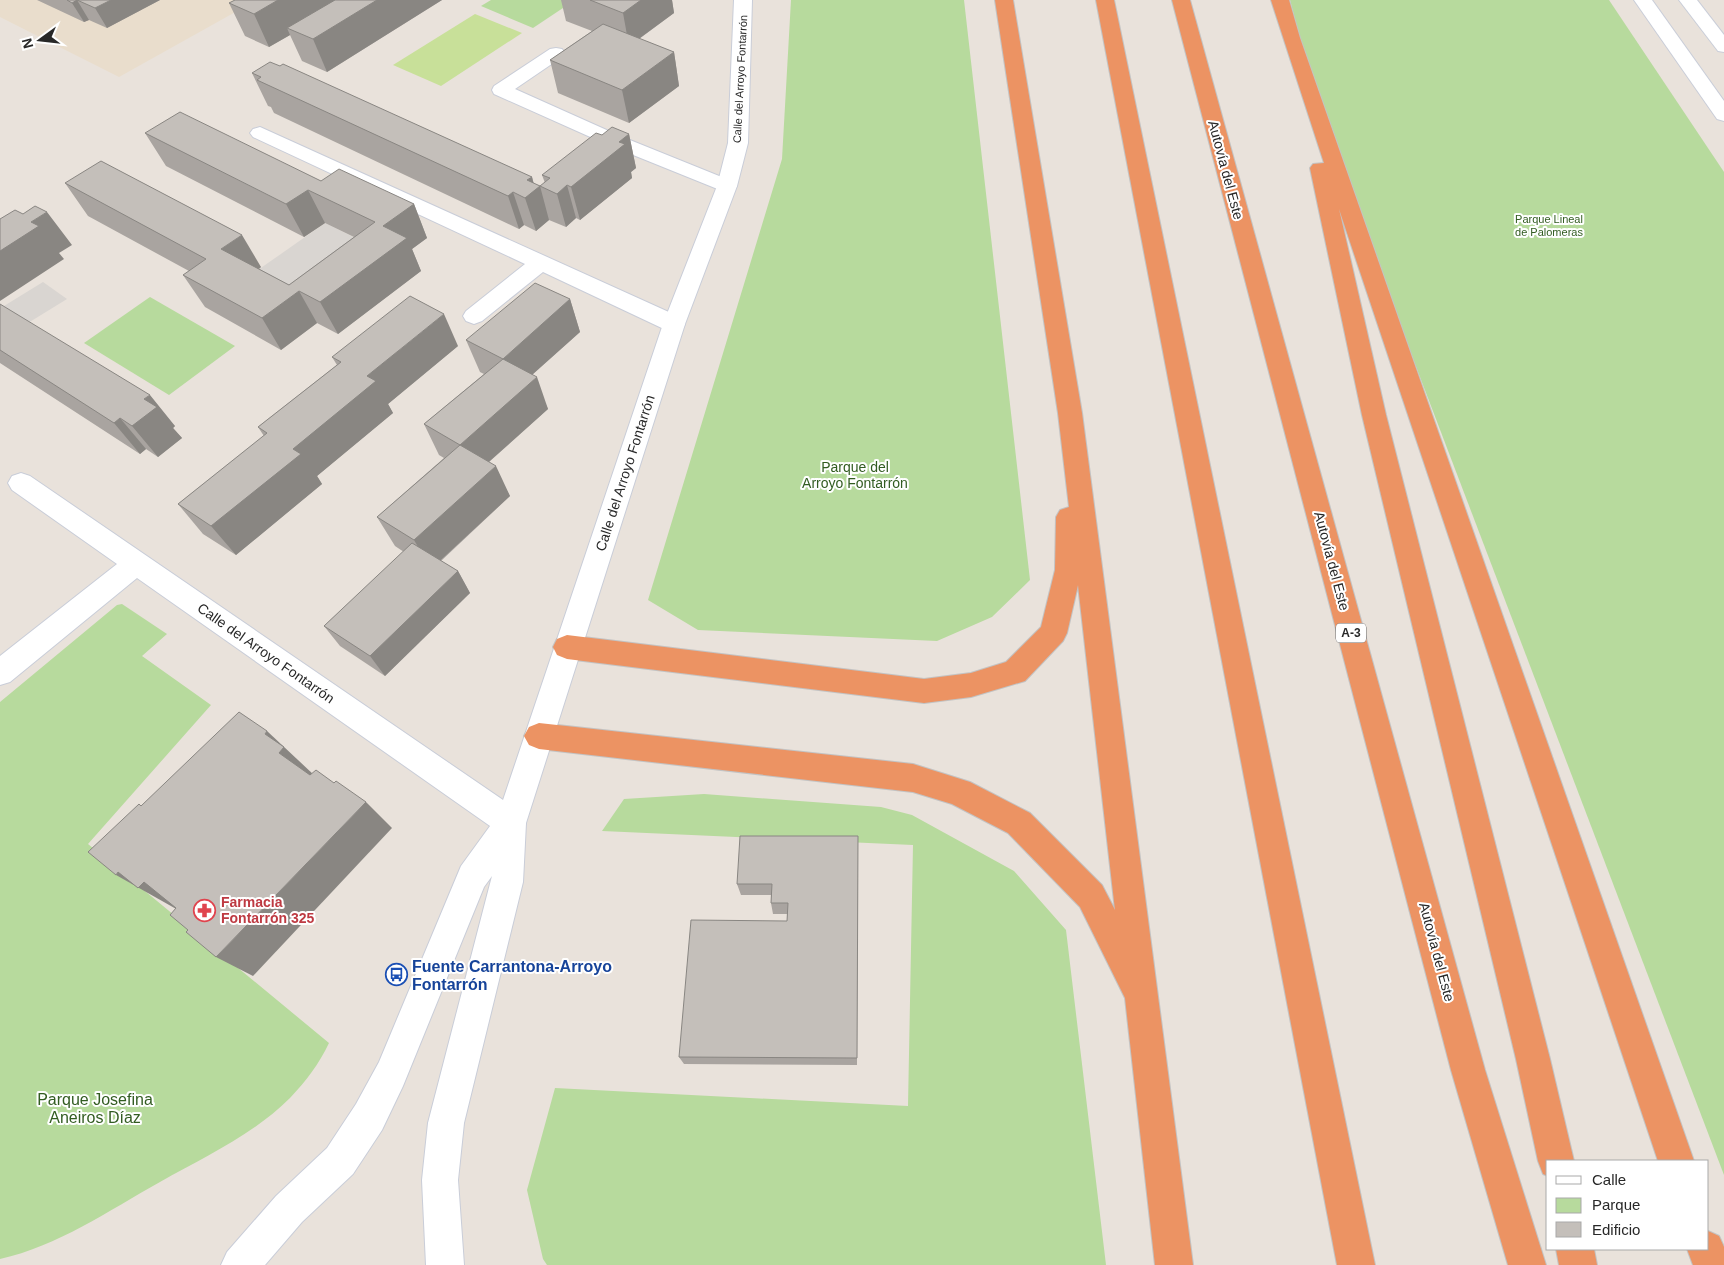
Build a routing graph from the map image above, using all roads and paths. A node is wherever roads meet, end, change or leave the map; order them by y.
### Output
1 (743, 0) edge
2 (1004, 0) edge
3 (1105, 0) edge
4 (1181, 0) edge
5 (1280, 0) edge
6 (1642, 0) edge
7 (1688, 0) edge
8 (1291, 38) junction
9 (1724, 47) edge
10 (556, 53) edge
11 (1683, 60) junction
12 (1724, 108) edge
13 (1724, 115) edge
14 (260, 132) edge
15 (727, 186) junction
16 (540, 263) junction
17 (474, 316) dead end
18 (674, 324) junction
19 (1070, 413) junction
20 (21, 483) dead end
21 (137, 563) junction
22 (567, 647) junction
23 (0, 673) edge
24 (538, 736) junction
25 (511, 823) junction
26 (1143, 1003) junction
27 (1556, 1160) edge
28 (1676, 1160) edge
29 (1575, 1250) edge
30 (1706, 1250) edge
31 (240, 1265) edge
32 (445, 1265) edge
33 (1174, 1265) edge
34 (1356, 1265) edge
35 (1527, 1265) edge
36 (1578, 1265) edge
37 (1712, 1265) edge

1 - 15 street, Calle del Arroyo Fontarrón
2 - 19 highway
3 - 34 highway
4 - 35 highway, Autovía del Este / A-3
5 - 8 highway
6 - 11 street
7 - 9 street
8 - 27 highway
8 - 28 highway
10 - 15 street
11 - 12 street
11 - 13 street
14 - 16 street
15 - 18 street, Calle del Arroyo Fontarrón
16 - 17 street
16 - 18 street
18 - 22 street, Calle del Arroyo Fontarrón
19 - 22 highway
19 - 26 highway
20 - 21 street, Calle del Arroyo Fontarrón
21 - 23 street
21 - 25 street, Calle del Arroyo Fontarrón
22 - 24 street, Calle del Arroyo Fontarrón
24 - 25 street, Calle del Arroyo Fontarrón
24 - 26 highway
25 - 31 street, Calle del Arroyo Fontarrón
25 - 32 street, Calle del Arroyo Fontarrón
26 - 33 highway
29 - 36 highway
30 - 37 highway

